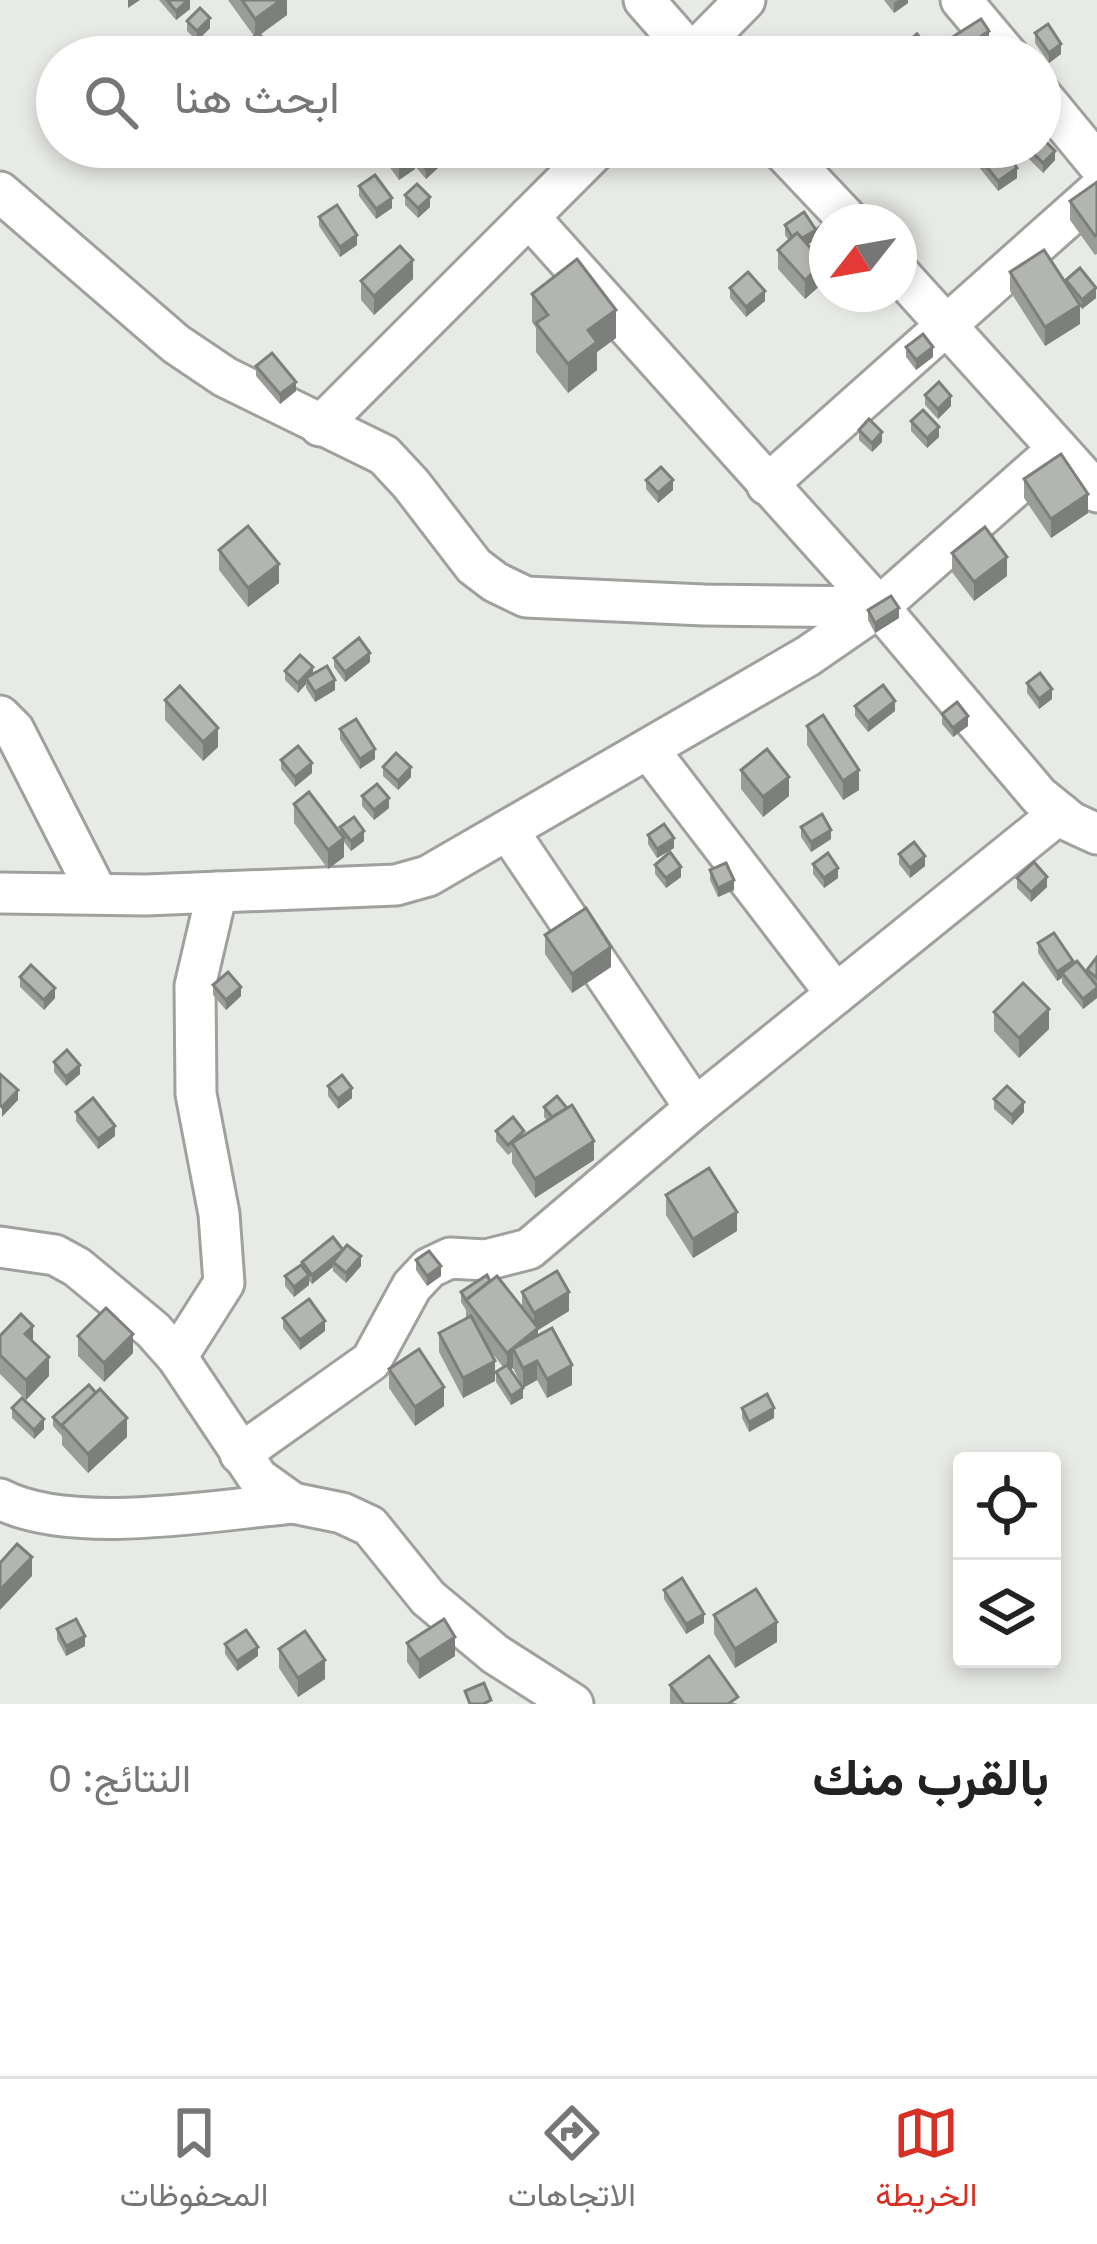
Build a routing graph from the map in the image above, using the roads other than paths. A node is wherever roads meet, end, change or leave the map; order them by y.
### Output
1 (644, 0) edge
2 (745, 0) edge
3 (961, 0) edge
4 (675, 36) edge
5 (711, 36) edge
6 (991, 36) edge
7 (1061, 119) edge
8 (1097, 163) edge
9 (578, 168) edge
10 (799, 168) edge
11 (1097, 191) edge
12 (0, 194) edge
13 (833, 204) edge
14 (529, 217) junction
15 (917, 293) edge
16 (947, 324) junction
17 (320, 426) junction
18 (1058, 449) junction
19 (767, 485) junction
20 (1097, 492) edge
21 (879, 607) junction
22 (0, 716) edge
23 (649, 750) junction
24 (1060, 813) junction
25 (509, 832) junction
26 (1097, 834) edge
27 (217, 892) junction
28 (0, 893) edge
29 (97, 893) junction
30 (836, 994) junction
31 (695, 1108) junction
32 (0, 1247) edge
33 (177, 1358) junction
34 (240, 1454) junction
35 (0, 1499) edge
36 (293, 1503) junction
37 (572, 1704) edge

1 - 4 street
2 - 5 street
3 - 6 street
7 - 8 street
9 - 14 street
10 - 13 street
11 - 16 street
12 - 17 street
14 - 17 street
14 - 19 street
15 - 16 street
16 - 18 street
16 - 19 street
17 - 21 street
18 - 20 street
18 - 21 street
19 - 21 street
21 - 23 street
21 - 24 street
22 - 29 street
23 - 25 street
23 - 30 street
24 - 26 street
24 - 30 street
25 - 27 street
25 - 31 street
27 - 29 street
27 - 33 street
28 - 29 street
30 - 31 street
31 - 34 street
32 - 33 street
33 - 34 street
34 - 36 street
35 - 36 street
36 - 37 street

